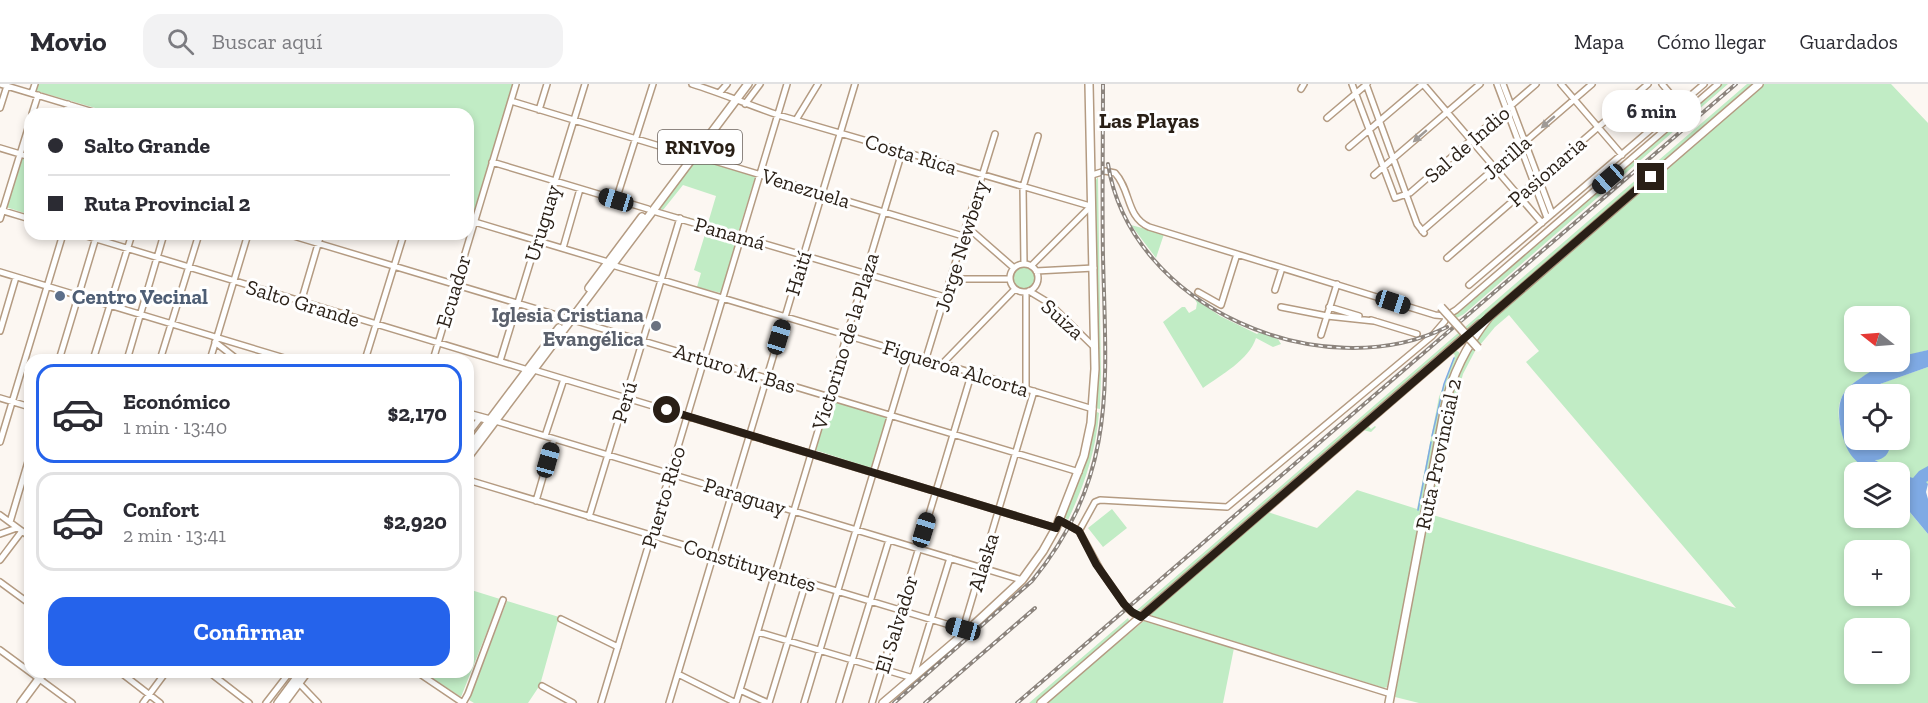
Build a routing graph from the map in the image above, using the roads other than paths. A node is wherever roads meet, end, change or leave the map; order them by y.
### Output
1 (0, 84) edge
2 (35, 84) edge
3 (516, 84) edge
4 (546, 84) edge
5 (585, 84) edge
6 (653, 84) edge
7 (692, 84) edge
8 (727, 84) edge
9 (744, 84) edge
10 (748, 84) edge
11 (760, 84) edge
12 (787, 84) edge
13 (818, 84) edge
14 (855, 84) edge
15 (1089, 84) edge
16 (1352, 84) edge
17 (1367, 84) edge
18 (1423, 84) edge
19 (1480, 84) edge
20 (1497, 84) edge
21 (1503, 84) edge
22 (1536, 84) edge
23 (1561, 84) edge
24 (1592, 84) edge
25 (1648, 84) edge
26 (1662, 84) edge
27 (1704, 84) edge
28 (1718, 84) edge
29 (1759, 84) edge
30 (7, 86) junction
31 (720, 92) junction
32 (1356, 93) junction
33 (35, 94) junction
34 (732, 98) junction
35 (1574, 100) junction
36 (511, 101) junction
37 (68, 104) junction
38 (745, 104) junction
39 (1680, 105) junction
40 (0, 108) edge
41 (33, 108) edge
42 (67, 108) edge
43 (81, 108) edge
44 (1509, 108) junction
45 (539, 110) junction
46 (1447, 112) junction
47 (778, 115) junction
48 (1327, 118) dead end
49 (796, 120) junction
50 (574, 121) junction
51 (1380, 122) junction
52 (1598, 127) junction
53 (1370, 130) junction
54 (840, 133) junction
55 (995, 134) dead end
56 (1038, 136) dead end
57 (636, 139) junction
58 (1471, 140) junction
59 (24, 141) edge
60 (1523, 144) junction
61 (1349, 147) dead end
62 (0, 148) edge
63 (902, 152) junction
64 (20, 154) junction
65 (24, 155) edge
66 (692, 155) junction
67 (1622, 155) junction
68 (1393, 158) junction
69 (492, 162) junction
70 (1383, 167) junction
71 (1495, 168) junction
72 (760, 175) junction
73 (982, 175) junction
74 (1092, 175) junction
75 (1374, 176) dead end
76 (1537, 180) junction
77 (555, 181) junction
78 (1023, 187) junction
79 (580, 189) junction
80 (822, 194) junction
81 (1407, 194) junction
82 (1519, 196) junction
83 (616, 200) junction
84 (1091, 206) junction
85 (650, 210) junction
86 (1, 211) edge
87 (884, 212) junction
88 (474, 213) edge
89 (24, 217) edge
90 (680, 218) junction
91 (1547, 218) junction
92 (0, 219) edge
93 (474, 222) edge
94 (966, 226) junction
95 (963, 236) junction
96 (742, 237) junction
97 (61, 240) edge
98 (95, 240) edge
99 (104, 240) edge
100 (130, 240) edge
101 (163, 240) edge
102 (197, 240) edge
103 (246, 240) edge
104 (308, 240) edge
105 (319, 240) edge
106 (402, 240) edge
107 (466, 240) edge
108 (537, 241) junction
109 (318, 243) junction
110 (563, 248) junction
111 (127, 249) junction
112 (1237, 254) junction
113 (804, 255) junction
114 (157, 257) junction
115 (1447, 258) dead end
116 (610, 264) junction
117 (1024, 264) junction
118 (394, 266) junction
119 (1031, 266) junction
120 (189, 267) junction
121 (1014, 268) junction
122 (1094, 268) junction
123 (1282, 268) junction
124 (1036, 271) junction
125 (0, 272) edge
126 (866, 273) junction
127 (16, 277) junction
128 (661, 279) junction
129 (951, 279) junction
130 (1010, 279) junction
131 (234, 282) junction
132 (1336, 284) junction
133 (1469, 285) dead end
134 (455, 286) junction
135 (48, 287) junction
136 (1015, 289) junction
137 (1275, 290) dead end
138 (1028, 292) junction
139 (1198, 292) dead end
140 (79, 296) junction
141 (723, 297) junction
142 (945, 297) junction
143 (301, 302) junction
144 (518, 304) junction
145 (110, 306) junction
146 (1281, 307) dead end
147 (1329, 307) junction
148 (1441, 307) dead end
149 (140, 315) junction
150 (786, 316) junction
151 (1327, 316) junction
152 (1443, 316) junction
153 (1489, 317) junction
154 (569, 319) junction
155 (1374, 321) junction
156 (171, 324) junction
157 (376, 324) junction
158 (0, 331) edge
159 (1417, 334) dead end
160 (847, 335) junction
161 (1321, 335) dead end
162 (216, 340) junction
163 (643, 340) junction
164 (438, 343) junction
165 (1095, 348) junction
166 (1451, 348) junction
167 (1479, 348) dead end
168 (27, 354) edge
169 (61, 354) edge
170 (95, 354) edge
171 (129, 354) edge
172 (162, 354) edge
173 (212, 354) edge
174 (231, 354) edge
175 (268, 354) edge
176 (367, 354) edge
177 (435, 354) edge
178 (474, 354) edge
179 (474, 354) edge
180 (909, 354) junction
181 (1463, 356) junction
182 (926, 358) junction
183 (704, 359) junction
184 (500, 362) junction
185 (943, 363) junction
186 (24, 364) edge
187 (531, 370) junction
188 (972, 372) junction
189 (766, 378) junction
190 (564, 379) junction
191 (1026, 388) junction
192 (1034, 391) junction
193 (828, 396) junction
194 (0, 398) edge
195 (625, 398) junction
196 (12, 402) junction
197 (24, 405) edge
198 (1093, 409) junction
199 (474, 415) edge
200 (891, 415) junction
201 (481, 417) junction
202 (687, 417) junction
203 (493, 420) junction
204 (474, 426) edge
205 (954, 434) junction
206 (750, 435) junction
207 (545, 436) junction
208 (554, 439) junction
209 (0, 442) edge
210 (474, 442) edge
211 (474, 448) edge
212 (1016, 452) junction
213 (811, 454) junction
214 (608, 455) junction
215 (1079, 472) junction
216 (873, 473) junction
217 (670, 474) junction
218 (24, 482) edge
219 (474, 482) edge
220 (936, 492) junction
221 (732, 493) junction
222 (536, 501) junction
223 (998, 510) junction
224 (794, 511) junction
225 (0, 515) edge
226 (589, 517) junction
227 (1059, 520) junction
228 (10, 522) junction
229 (1056, 528) junction
230 (20, 530) junction
231 (857, 530) junction
232 (1079, 531) junction
233 (24, 533) edge
234 (0, 534) edge
235 (651, 536) junction
236 (889, 540) junction
237 (919, 549) junction
238 (714, 554) junction
239 (950, 558) junction
240 (0, 560) edge
241 (981, 567) junction
242 (775, 573) junction
243 (1022, 580) junction
244 (0, 582) edge
245 (806, 582) junction
246 (838, 592) junction
247 (24, 600) edge
248 (503, 600) dead end
249 (870, 601) junction
250 (900, 611) junction
251 (1141, 617) junction
252 (561, 618) dead end
253 (931, 620) junction
254 (964, 631) junction
255 (758, 632) junction
256 (788, 641) junction
257 (618, 647) junction
258 (0, 650) edge
259 (820, 650) junction
260 (852, 660) junction
261 (24, 668) edge
262 (882, 669) junction
263 (678, 674) junction
264 (36, 678) edge
265 (128, 678) edge
266 (161, 678) edge
267 (217, 678) edge
268 (285, 678) edge
269 (298, 678) edge
270 (298, 678) edge
271 (302, 678) edge
272 (426, 678) edge
273 (474, 678) edge
274 (474, 678) edge
275 (913, 678) junction
276 (39, 680) junction
277 (542, 686) dead end
278 (740, 690) junction
279 (149, 694) junction
280 (1391, 694) junction
281 (21, 703) edge
282 (72, 703) edge
283 (143, 703) edge
284 (160, 703) edge
285 (249, 703) edge
286 (266, 703) edge
287 (278, 703) edge
288 (284, 703) edge
289 (318, 703) edge
290 (463, 703) edge
291 (573, 703) edge
292 (601, 703) edge
293 (669, 703) edge
294 (736, 703) edge
295 (768, 703) edge
296 (804, 703) edge
297 (839, 703) edge
298 (872, 703) edge
299 (883, 703) edge
300 (1041, 703) edge
301 (1389, 703) edge

1 - 30 street
2 - 33 street
3 - 36 street, Ecuador
4 - 45 street
5 - 50 street, Uruguay
6 - 57 street
7 - 31 street, Costa Rica
8 - 31 street
9 - 34 main road, RN1V09
10 - 34 main road, RN1V09
11 - 38 street
12 - 47 street, Puerto Rico
13 - 49 street
14 - 54 street, Haití
15 - 74 main road
16 - 32 street
17 - 32 street
17 - 51 street
18 - 46 street
18 - 51 street
19 - 46 street
20 - 44 street
21 - 44 street
22 - 44 street, Sal de Indio
23 - 35 street
24 - 35 street, Jarilla
25 - 52 street, Pasionaria
26 - 39 street
27 - 39 street
28 - 152 street
29 - 153 main road, Ruta Provincial 2
30 - 33 street
30 - 40 street
31 - 34 street, Costa Rica
32 - 48 street
32 - 53 street
33 - 37 street
33 - 41 street
34 - 38 street, Costa Rica
34 - 66 main road, RN1V09
35 - 52 street
35 -> 60 street, Jarilla
36 - 45 street, Venezuela
36 - 69 street, Ecuador
37 - 42 street
37 - 43 street
38 - 47 street, Costa Rica
39 - 67 street
44 - 58 street, Sal de Indio
44 - 60 street
45 - 50 street, Venezuela
46 - 58 street
46 -> 68 street
47 - 49 street, Costa Rica
47 - 72 street, Puerto Rico
49 - 54 street, Costa Rica
50 - 57 street, Venezuela
50 - 77 street, Uruguay
51 - 53 street
51 - 68 street
52 - 67 street
52 - 76 street, Pasionaria
53 - 61 street
53 - 70 street
54 - 63 street, Costa Rica
54 - 80 street, Haití
55 - 73 street, Jorge Newbery
56 - 78 street
57 - 66 street, Venezuela
57 - 83 street
58 - 71 street
58 - 81 street, Sal de Indio
59 - 64 street
60 - 71 street, Jarilla
60 - 76 street
62 - 64 street
63 - 73 street, Costa Rica
63 - 87 street, Victorino de la Plaza
64 - 65 street
64 - 86 street
66 - 72 street, Venezuela
66 - 85 main road, RN1V09
67 - 91 street
68 - 70 street
68 - 81 street
69 - 77 street, Panamá
69 - 88 street, Ecuador
70 - 75 street
70 - 81 street, Sal de Indio
71 - 81 street, Jarilla
71 - 82 street
72 - 80 street, Venezuela
72 - 96 street, Puerto Rico
73 - 78 street, Costa Rica
73 - 94 street, Jorge Newbery
74 - 84 main road
74 - 112 street
76 - 82 street, Pasionaria
76 - 91 street
77 - 79 street, Panamá
77 - 108 street, Uruguay
78 - 84 street, Costa Rica
78 - 117 street
79 - 83 street, Panamá
79 - 110 street
80 - 87 street, Venezuela
80 - 113 street, Haití
82 - 91 street
82 - 115 street, Pasionaria
83 - 85 street, Panamá
84 - 119 street
84 - 122 main road
85 - 90 street, Panamá
85 - 116 main road, RN1V09
86 - 89 street
86 - 92 street
87 - 95 street, Venezuela
87 - 126 street, Victorino de la Plaza
90 - 96 street, Panamá
90 - 128 street, Perú
91 - 133 street
93 - 108 street, Figueroa Alcorta
94 - 95 street, Jorge Newbery
94 - 121 street
95 - 129 street, Jorge Newbery
96 - 113 street, Panamá
96 - 141 street, Puerto Rico
97 - 135 street
98 - 140 street
99 - 111 street, Salto Grande
100 - 111 street
101 - 114 street
102 - 120 street
103 - 131 street
104 - 109 street, Arturo M. Bas
105 - 109 street
106 - 118 street
107 - 134 street, Ecuador
108 - 110 street, Figueroa Alcorta
108 - 144 street, Uruguay
109 - 118 street, Arturo M. Bas
109 - 143 street
110 - 116 street, Figueroa Alcorta
111 - 114 street, Salto Grande
111 - 145 street
112 - 123 street
112 - 139 street
113 - 126 street, Panamá
113 - 150 street, Haití
114 - 120 street, Salto Grande
114 - 149 street
116 - 128 street, Figueroa Alcorta
116 - 154 main road, RN1V09
117 - 119 street
117 - 121 street
118 - 134 street, Arturo M. Bas
118 - 157 street
119 - 124 street
120 - 131 street, Salto Grande
120 - 156 street
121 - 130 street
122 - 124 street
122 - 165 main road
123 - 132 street
123 - 137 street
124 - 138 street
125 - 127 street
126 - 142 street, Panamá
126 - 160 street, Victorino de la Plaza
127 - 135 street
127 - 158 street
128 - 141 street, Figueroa Alcorta
128 - 163 street, Perú
129 - 130 street
129 - 142 street, Jorge Newbery
130 - 136 street
131 - 143 street, Salto Grande
131 - 162 street
132 - 147 street
132 - 152 street
134 - 144 street, Arturo M. Bas
134 - 164 street, Ecuador
135 - 140 street
135 - 168 street
136 - 138 street
136 - 185 street
138 - 165 street, Suiza
138 - 191 street
140 - 145 street
140 - 169 street
141 - 150 street, Figueroa Alcorta
141 - 183 street, Puerto Rico
142 - 182 street, Jorge Newbery
143 - 157 street, Salto Grande
144 - 154 street, Arturo M. Bas
144 - 184 street, Uruguay
145 - 149 street
145 - 170 street
146 - 151 street
147 - 151 street
147 - 155 street
148 - 167 main road, bridge
149 - 156 street
149 - 171 street
150 - 160 street, Figueroa Alcorta
150 - 189 street, Haití
151 - 155 street
151 - 161 street
152 - 232 street
153 - 166 main road
153 - 181 main road, Ruta Provincial 2
154 - 163 street, Arturo M. Bas
154 - 187 main road, RN1V09
155 - 159 street
156 - 162 street
156 - 172 street
157 - 164 street, Salto Grande
157 - 176 street
160 - 180 street, Figueroa Alcorta
160 - 193 street, Victorino de la Plaza
162 - 173 street
162 - 174 street
162 - 175 street
163 - 183 street, Arturo M. Bas
163 - 195 street, Perú
164 - 177 street, Ecuador
164 - 179 street, Salto Grande
165 - 198 main road
166 - 181 main road
166 - 251 main road
178 - 184 street, Salto Grande
180 - 182 street, Figueroa Alcorta
180 - 200 street
181 - 280 main road, Ruta Provincial 2
182 - 185 street, Figueroa Alcorta
183 - 189 street, Arturo M. Bas
183 - 202 street, Puerto Rico
184 - 187 street, Salto Grande
185 - 188 street, Figueroa Alcorta
186 - 196 street
187 - 190 street, Salto Grande
187 - 203 main road, RN1V09
188 - 191 street, Figueroa Alcorta
188 - 205 street, El Salvador
189 - 193 street, Arturo M. Bas
189 - 206 street, Haití
190 - 195 street, Salto Grande
190 - 207 street
191 - 192 street, Figueroa Alcorta
192 - 198 street, Figueroa Alcorta
192 - 212 street, Alaska
193 - 200 street, Arturo M. Bas
193 - 213 street, Victorino de la Plaza
194 - 196 street
195 - 202 street, Salto Grande
195 - 214 street, Perú
196 - 197 street
196 - 209 street
198 - 215 main road
199 - 201 main road, Paraguay
200 - 205 street, Arturo M. Bas
200 - 216 street
201 - 203 main road, Paraguay
201 - 204 street
202 - 206 street, Salto Grande
202 - 217 street, Puerto Rico
203 - 207 street, Paraguay
203 - 210 main road, RN1V09
203 - 211 main road, RN1V09
205 - 212 street, Arturo M. Bas
205 - 220 street, El Salvador
206 - 213 street, Salto Grande
206 - 221 street, Haití
207 - 208 street, Paraguay
208 - 214 street, Paraguay
208 - 222 street
212 - 215 street, Arturo M. Bas
212 - 223 street, Alaska
213 - 216 street, Salto Grande
213 - 224 street, Victorino de la Plaza
214 - 217 street, Paraguay
214 - 226 street, Perú
215 - 227 main road
216 - 220 street, Salto Grande
216 - 231 street
217 - 221 street, Paraguay
217 - 235 street, Puerto Rico
218 - 228 street
219 - 222 street, Constituyentes
220 - 223 street, Salto Grande
220 - 237 street, El Salvador
221 - 224 street, Paraguay
221 - 238 street, Haití
222 - 226 street, Constituyentes
223 - 229 street, Salto Grande
223 - 241 street, Alaska
224 - 231 street, Paraguay
224 - 242 street, Victorino de la Plaza
225 - 228 street
226 - 235 street, Constituyentes
227 - 229 main road
227 - 232 street
228 - 230 street
229 - 243 main road
230 - 233 street
230 - 234 street
230 - 240 street
231 - 236 street, Paraguay
231 - 246 street
232 - 251 street
235 - 238 street, Constituyentes
235 - 257 street, Puerto Rico
236 - 237 street, Paraguay
236 - 249 street
237 - 239 street, Paraguay
237 - 250 street, El Salvador
238 - 242 street, Constituyentes
238 - 263 street, Haití
239 - 241 street, Paraguay
239 - 253 street
241 - 243 street, Paraguay
241 - 254 street, Alaska
242 - 245 street, Constituyentes
242 - 255 street, Victorino de la Plaza
243 - 254 main road
244 - 247 street
245 - 246 street, Constituyentes
245 - 256 street
246 - 249 street, Constituyentes
246 - 259 street
248 - 273 street
249 - 250 street, Constituyentes
249 - 260 street
250 - 253 street, Constituyentes
250 - 262 street, El Salvador
251 - 280 street
251 - 300 main road
252 - 257 street
253 - 254 street, Constituyentes
253 - 275 street
254 - 275 main road
255 - 256 street
255 - 278 street, Victorino de la Plaza
256 - 259 street
256 - 295 street
257 - 292 street, Puerto Rico
258 - 261 street
259 - 260 street
259 - 296 street
260 - 262 street
260 - 297 street
262 - 275 street
262 - 298 street, El Salvador
263 - 293 street, Haití
263 - 294 street
264 - 276 street
265 - 279 street
266 - 279 street
267 - 285 street
268 - 286 street
269 - 287 main road
270 - 288 main road
271 - 289 street
272 - 290 street
274 - 290 street
275 - 299 main road
276 - 281 main road
276 - 282 street
277 - 291 street
278 - 294 street, Victorino de la Plaza
278 - 295 street
279 - 283 street
279 - 284 street
280 - 301 main road, Ruta Provincial 2

